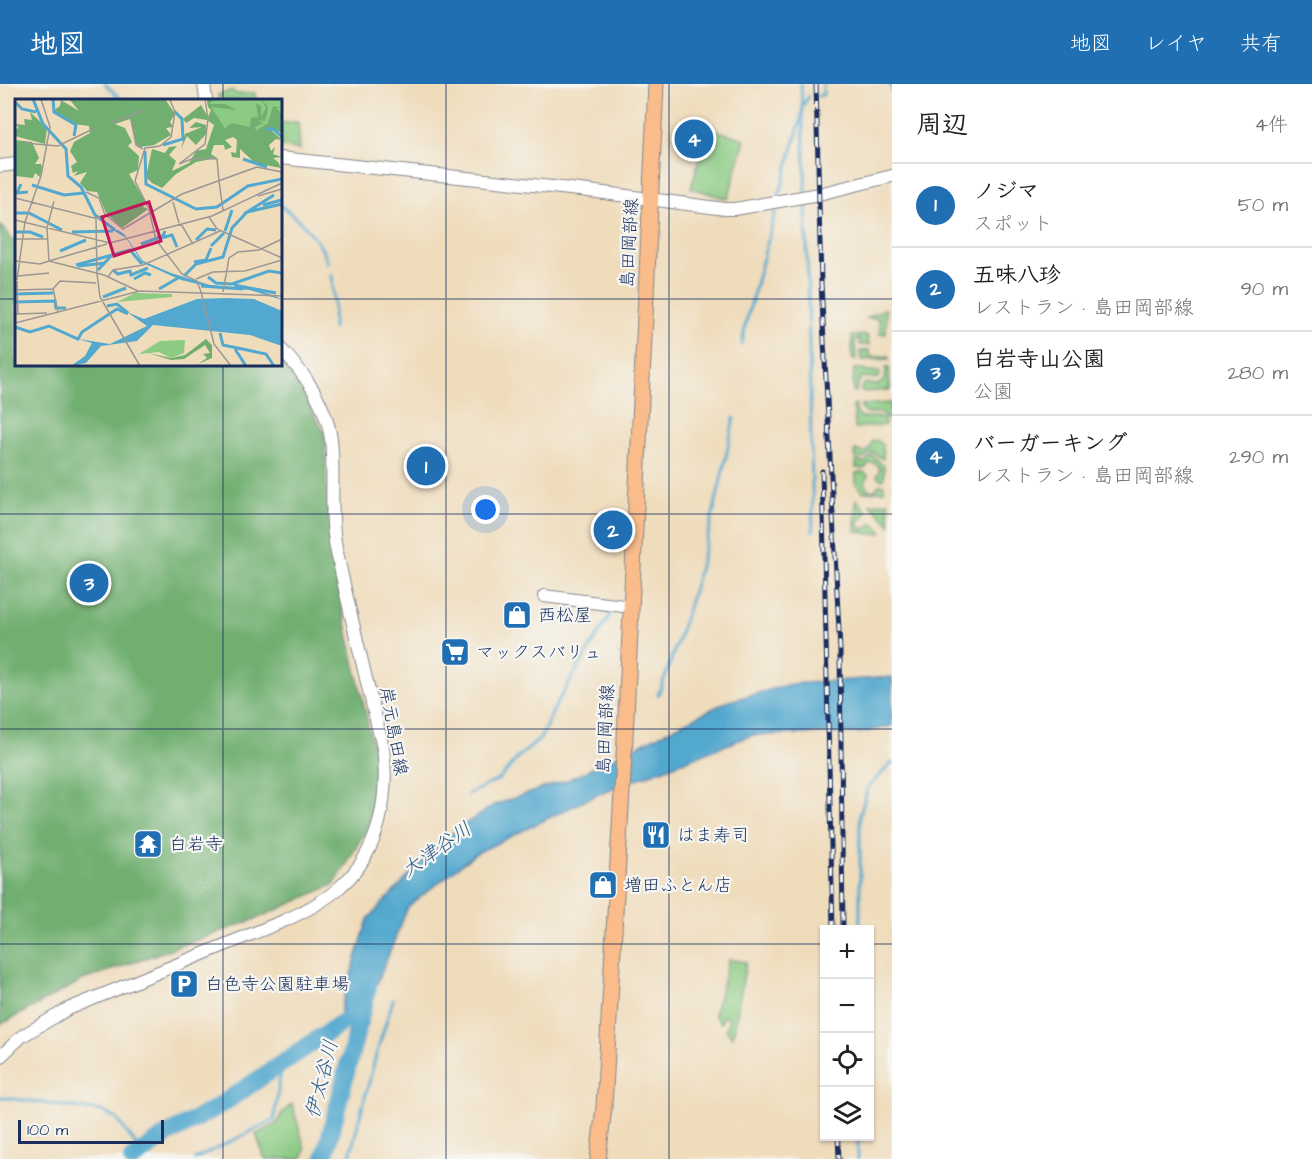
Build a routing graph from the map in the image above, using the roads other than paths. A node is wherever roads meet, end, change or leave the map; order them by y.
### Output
1 (204, 84) edge
2 (656, 84) edge
3 (206, 99) edge
4 (282, 158) edge
5 (15, 164) edge
6 (0, 166) edge
7 (892, 176) edge
8 (651, 199) junction
9 (282, 350) edge
10 (544, 596) dead end
11 (631, 607) junction
12 (0, 1057) edge
13 (598, 1159) edge

1 - 3 street
2 - 8 main road, 島田岡部線
4 - 8 street
5 - 6 street
7 - 8 street
8 - 11 main road, 島田岡部線
9 - 12 street, 岸元島田線
10 - 11 street
11 - 13 main road, 島田岡部線

